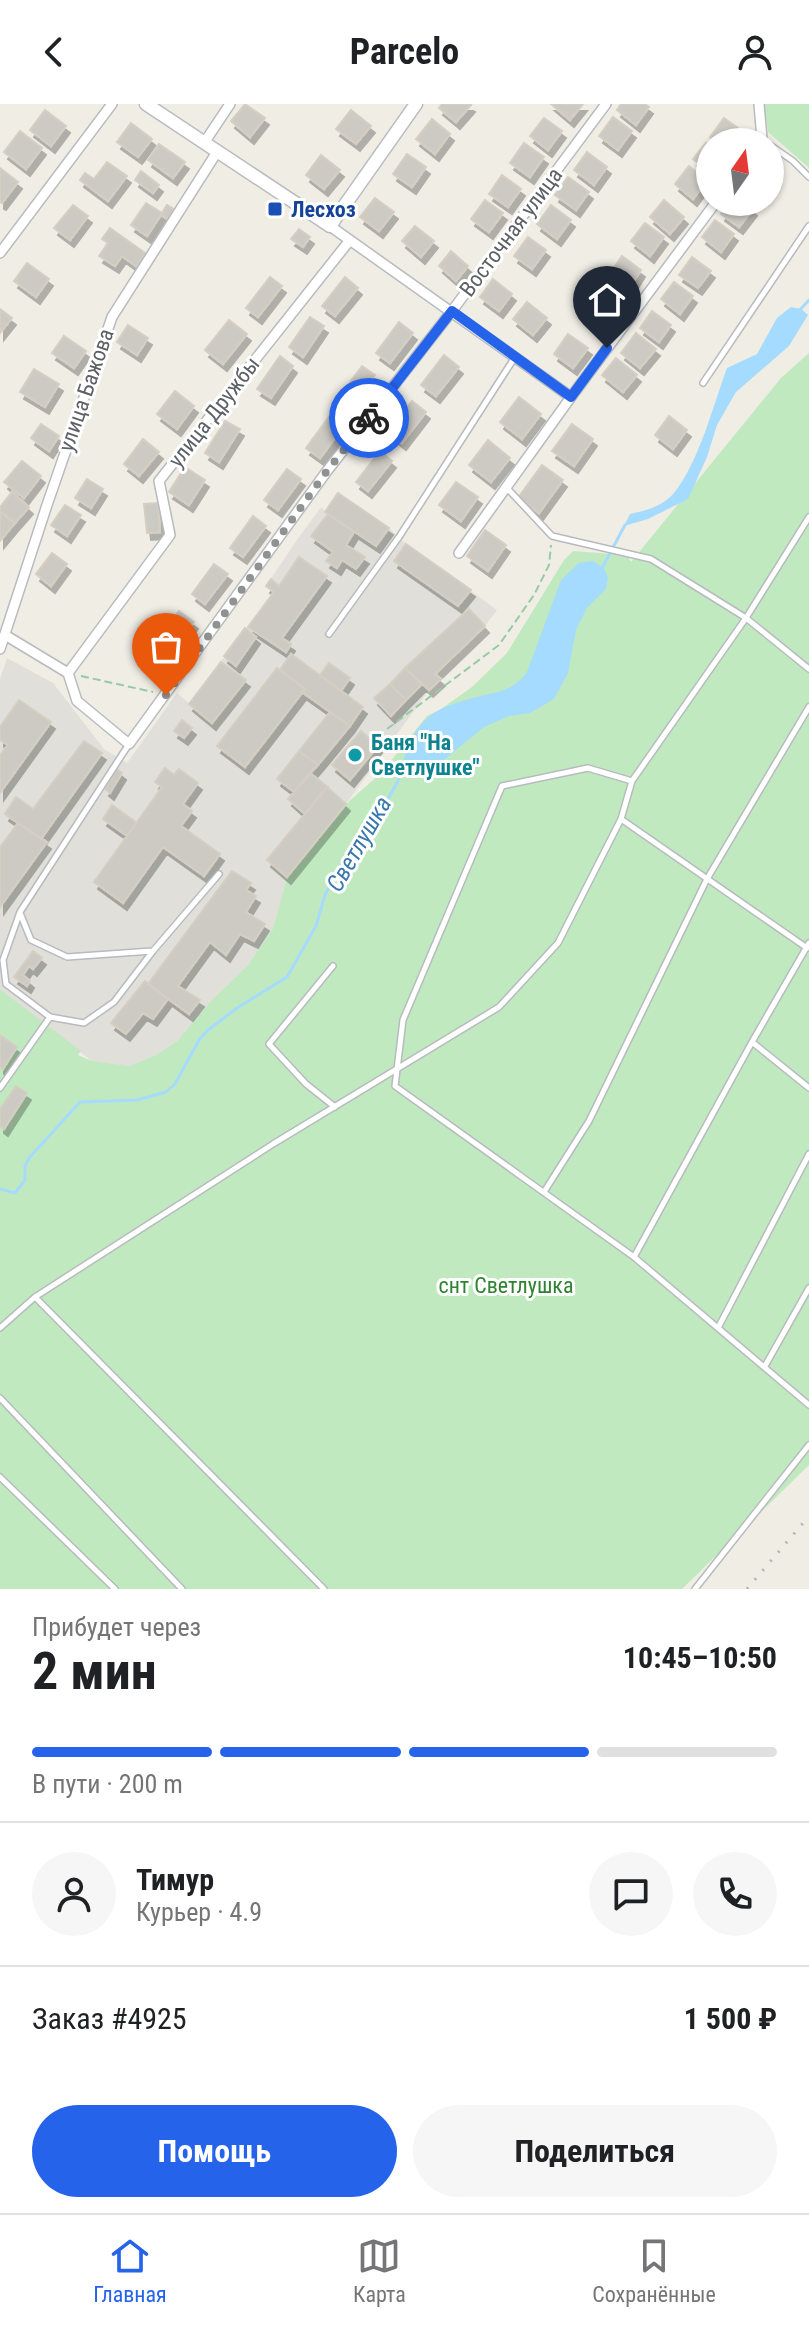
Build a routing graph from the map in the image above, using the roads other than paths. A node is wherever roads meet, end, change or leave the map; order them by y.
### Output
1 (112, 104) edge
2 (146, 104) edge
3 (230, 104) edge
4 (416, 104) edge
5 (606, 104) edge
6 (759, 104) edge
7 (762, 128) edge
8 (204, 143) junction
9 (217, 152) junction
10 (784, 155) edge
11 (809, 177) edge
12 (706, 216) edge
13 (330, 226) junction
14 (809, 226) edge
15 (350, 240) junction
16 (0, 253) edge
17 (452, 311) junction
18 (515, 357) junction
19 (703, 383) dead end
20 (571, 397) junction
21 (506, 487) junction
22 (809, 517) edge
23 (459, 553) dead end
24 (746, 618) junction
25 (329, 634) dead end
26 (5, 635) junction
27 (0, 649) edge
28 (809, 669) edge
29 (68, 673) junction
30 (809, 707) edge
31 (129, 744) junction
32 (632, 781) junction
33 (621, 819) junction
34 (219, 874) dead end
35 (707, 879) junction
36 (20, 912) junction
37 (808, 945) edge
38 (153, 951) junction
39 (333, 966) dead end
40 (50, 1017) junction
41 (752, 1042) junction
42 (397, 1070) junction
43 (0, 1088) edge
44 (809, 1088) edge
45 (335, 1107) junction
46 (809, 1154) edge
47 (544, 1192) junction
48 (634, 1257) junction
49 (809, 1288) edge
50 (35, 1297) junction
51 (0, 1328) edge
52 (718, 1328) junction
53 (765, 1366) junction
54 (0, 1398) edge
55 (809, 1405) edge
56 (809, 1445) edge
57 (0, 1477) edge
58 (115, 1589) edge
59 (182, 1589) edge
60 (324, 1589) edge
61 (695, 1589) edge

1 - 16 street
2 - 8 street
3 - 8 street
4 - 13 street
5 - 17 street, Восточная улица
6 - 7 street
8 - 9 street
9 - 13 street
9 - 26 street, улица Бажова
10 - 11 lane
12 - 20 street
13 - 15 street
14 - 19 lane
15 - 17 street
15 - 29 street, улица Дружбы
17 - 18 street
17 - 31 street, Восточная улица
18 - 20 street
18 - 25 lane
20 - 21 street
21 - 23 street
21 - 24 lane
22 - 24 lane
24 - 28 lane
24 - 32 lane
26 - 27 street, улица Бажова
26 - 29 street
29 - 31 street
30 - 35 lane
31 - 36 lane
32 - 33 lane
32 - 42 lane
33 - 35 lane
33 - 42 lane
34 - 38 lane
35 - 37 lane
35 - 47 lane
36 - 38 lane
36 - 40 lane
37 - 41 lane
38 - 40 lane
39 - 45 lane
40 - 43 lane
41 - 44 lane
41 - 48 lane
42 - 45 lane
42 - 47 lane
45 - 50 lane
46 - 52 lane
47 - 48 lane
48 - 52 lane
49 - 53 lane
50 - 51 lane
50 - 60 lane
52 - 53 lane
53 - 55 lane
54 - 59 lane
56 - 61 lane
57 - 58 lane

